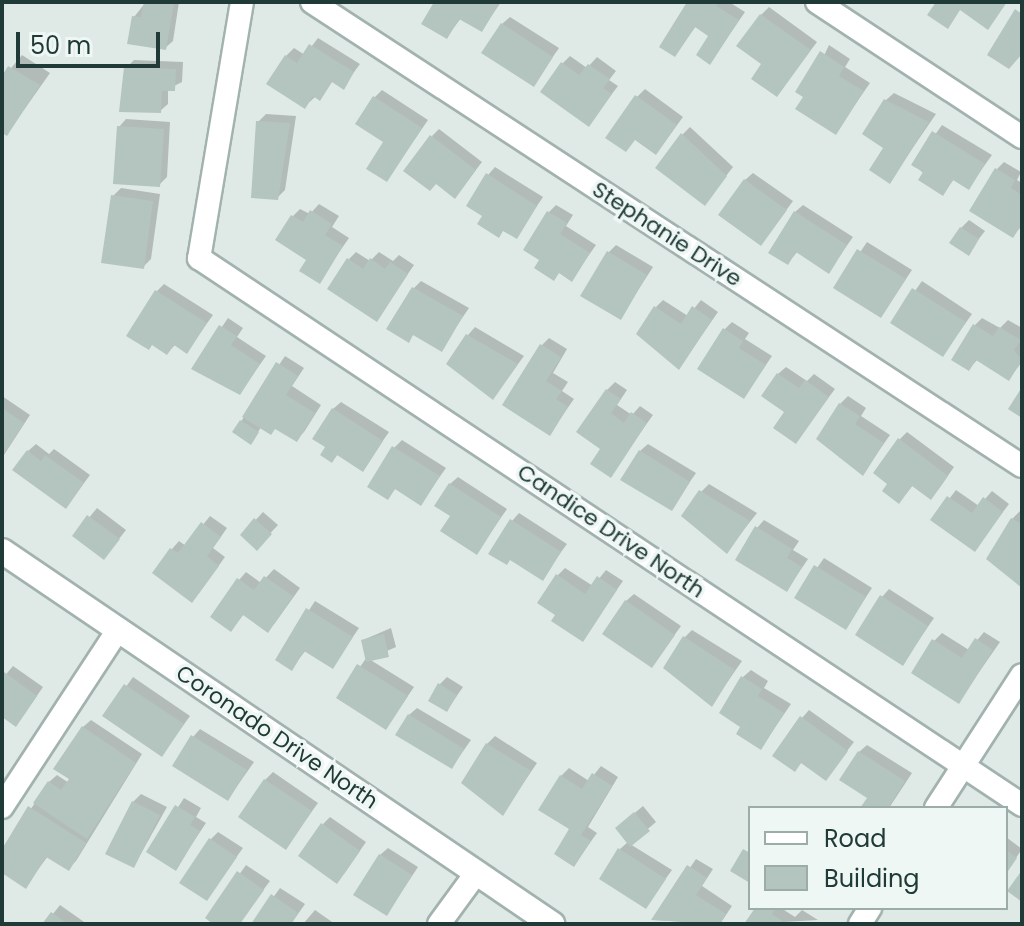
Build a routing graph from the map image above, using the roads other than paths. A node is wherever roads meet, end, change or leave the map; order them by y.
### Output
1 (242, 2) edge
2 (312, 2) edge
3 (817, 2) edge
4 (1022, 137) edge
5 (1022, 466) edge
6 (2, 551) edge
7 (118, 630) junction
8 (1022, 675) edge
9 (963, 765) junction
10 (1022, 805) edge
11 (937, 806) edge
12 (2, 807) edge
13 (477, 872) junction
14 (439, 924) edge
15 (552, 924) edge

1 - 9 street, Candice Drive North
2 - 5 street, Stephanie Drive
3 - 4 street
6 - 7 street, Coronado Drive North
7 - 12 street
7 - 13 street, Coronado Drive North
8 - 9 street
9 - 10 street, Candice Drive North
9 - 11 street
13 - 14 street
13 - 15 street, Coronado Drive North

